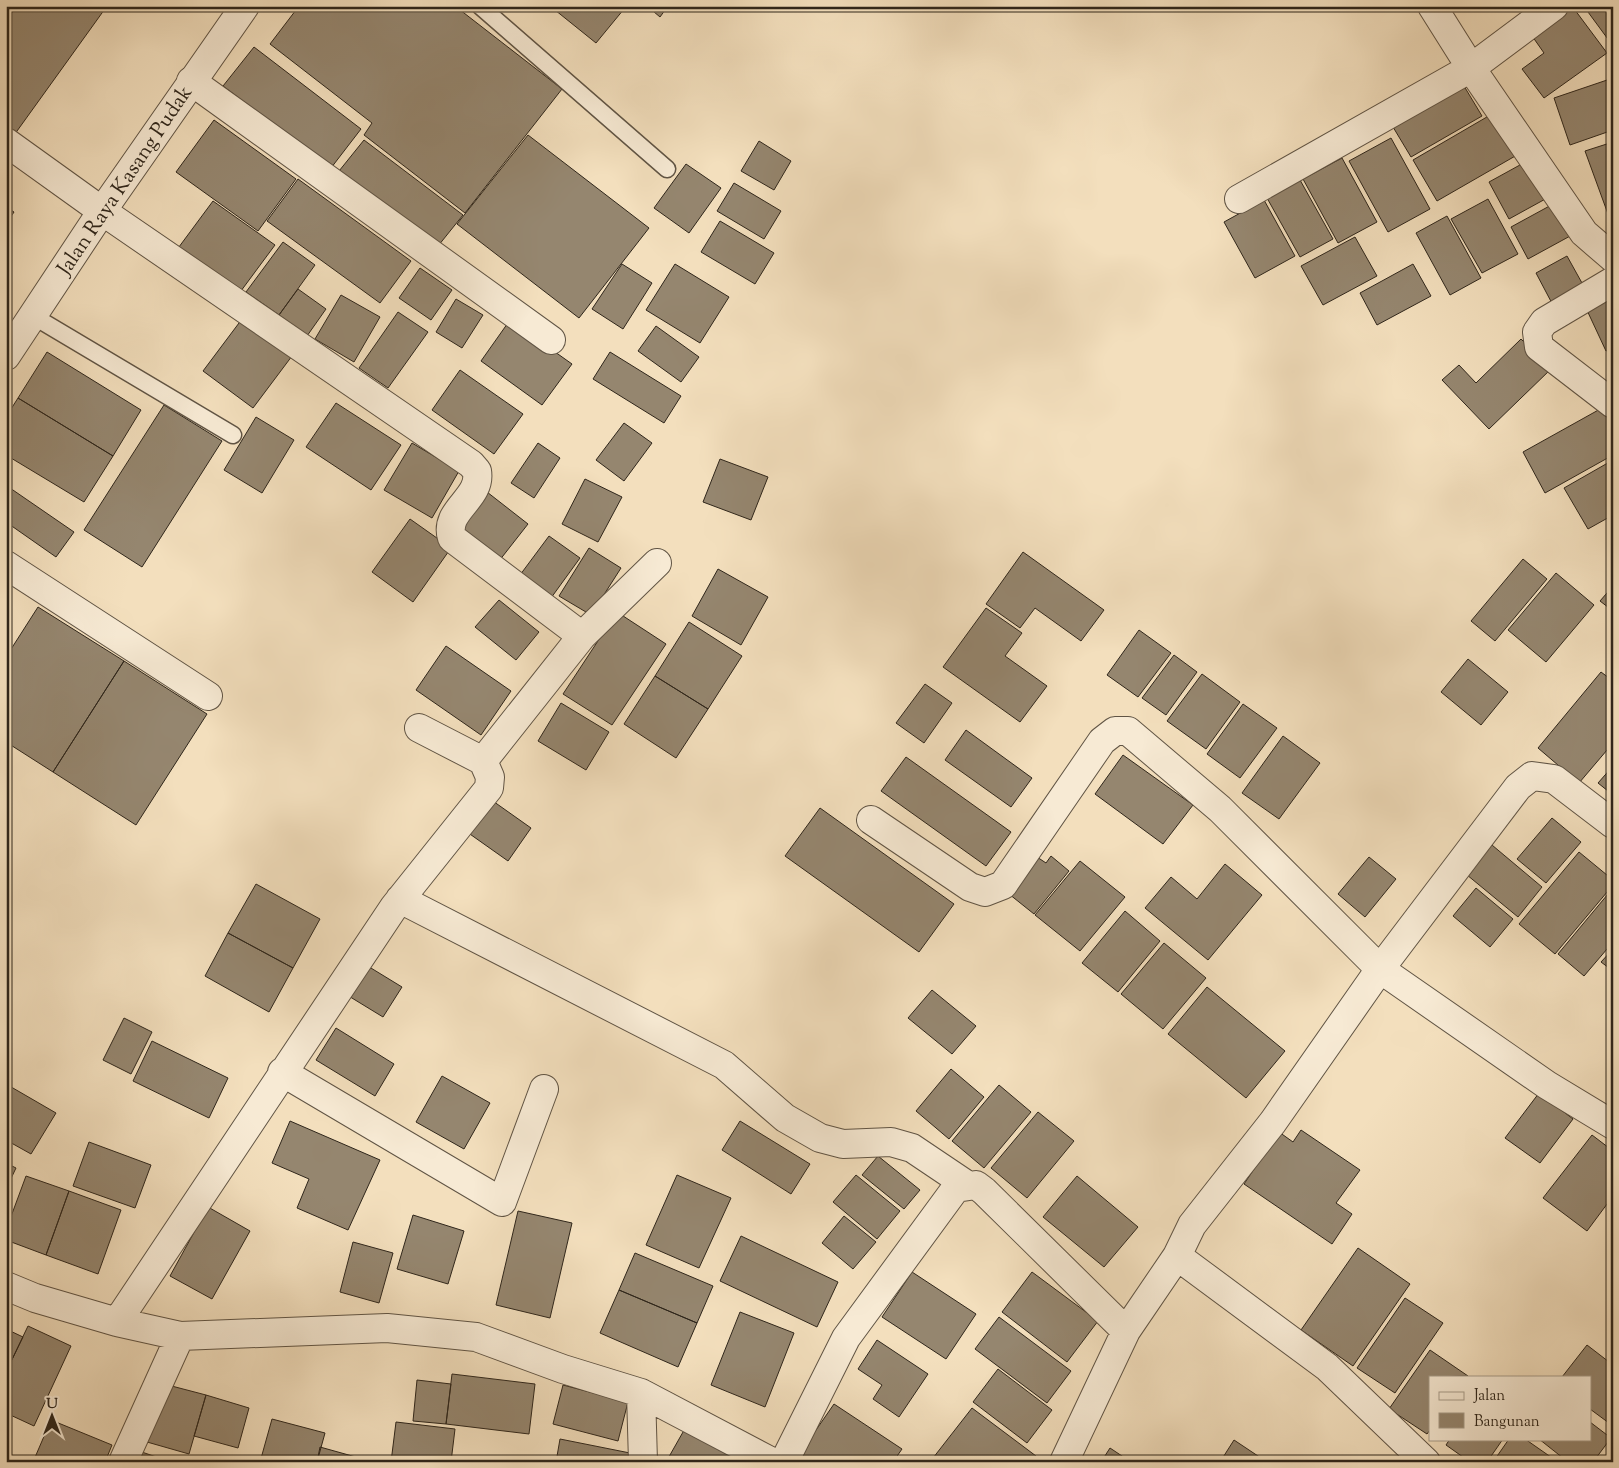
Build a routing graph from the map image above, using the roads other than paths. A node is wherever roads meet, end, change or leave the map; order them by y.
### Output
1 (246, 6) edge
2 (480, 6) edge
3 (1432, 6) edge
4 (1554, 6) edge
5 (1471, 68) junction
6 (191, 82) junction
7 (6, 142) edge
8 (667, 169) dead end
9 (1239, 199) dead end
10 (102, 211) junction
11 (1613, 258) edge
12 (1613, 281) edge
13 (33, 316) junction
14 (550, 340) dead end
15 (6, 356) edge
16 (1613, 404) edge
17 (233, 435) dead end
18 (657, 563) dead end
19 (6, 565) edge
20 (582, 636) junction
21 (208, 696) dead end
22 (419, 728) dead end
23 (483, 761) junction
24 (871, 820) dead end
25 (1613, 824) edge
26 (400, 899) junction
27 (1380, 969) junction
28 (282, 1072) junction
29 (544, 1089) dead end
30 (1613, 1125) edge
31 (967, 1185) junction
32 (1177, 1256) junction
33 (6, 1286) edge
34 (117, 1322) junction
35 (1126, 1331) junction
36 (180, 1336) junction
37 (641, 1393) junction
38 (123, 1462) edge
39 (643, 1462) edge
40 (772, 1462) edge
41 (784, 1462) edge
42 (1064, 1462) edge
43 (1426, 1462) edge

1 - 6 street, Jalan Raya Kasang Pudak
2 - 8 lane
3 - 5 street
4 - 5 street
5 - 9 street
5 - 11 street
6 - 10 street, Jalan Raya Kasang Pudak
6 - 14 street
7 - 10 street
10 - 13 street, Jalan Raya Kasang Pudak
10 - 20 street
12 - 16 street
13 - 15 street, Jalan Raya Kasang Pudak
13 - 17 lane
18 - 20 street
19 - 21 street
20 - 23 street
22 - 23 street
23 - 26 street
24 - 27 street
25 - 27 street
26 - 28 street
26 - 31 street
27 - 30 street
27 - 32 street
28 - 29 street
28 - 34 street
31 - 35 street
31 - 41 street
32 - 35 street
32 - 43 street
33 - 34 street
34 - 36 street
35 - 42 street
36 - 37 street
36 - 38 street
37 - 39 street
37 - 40 street

